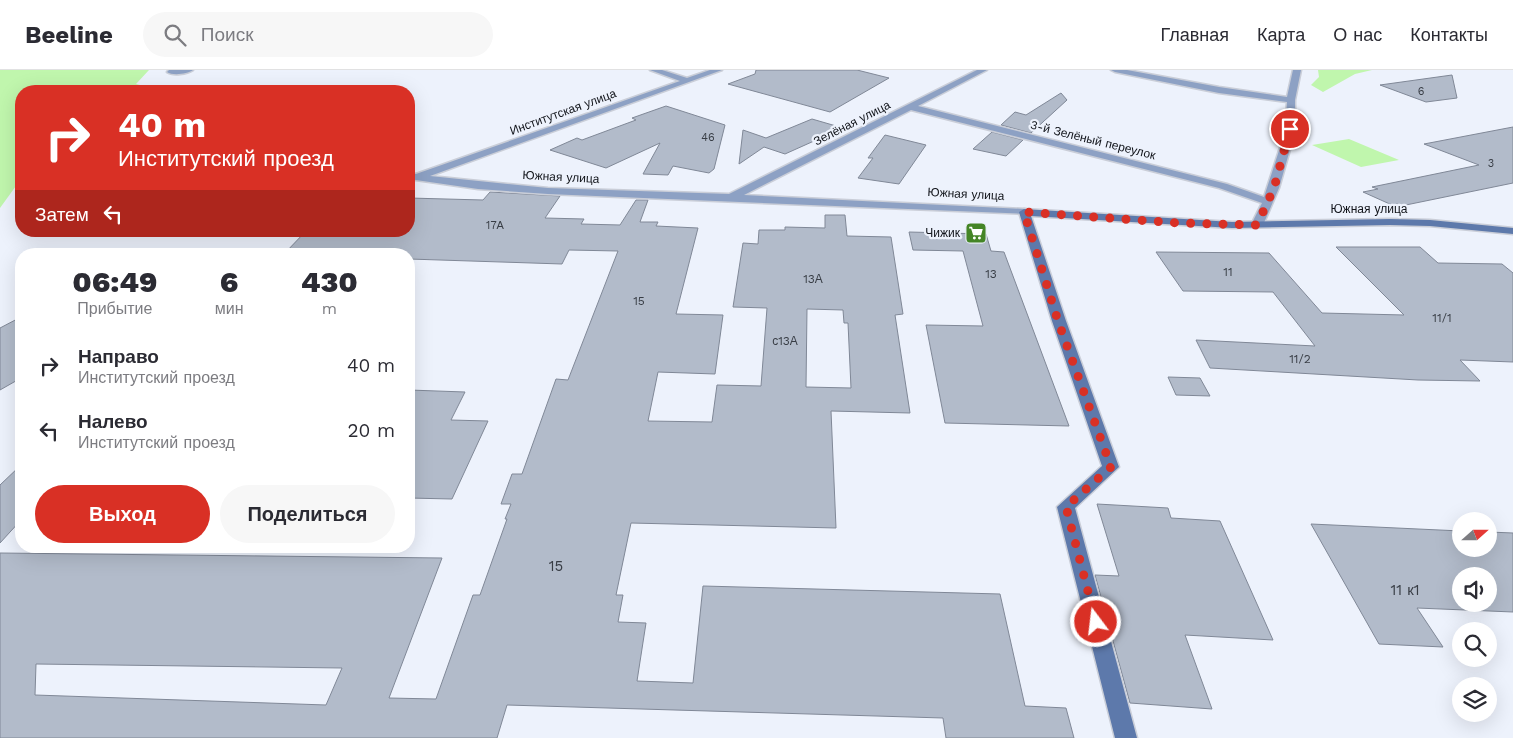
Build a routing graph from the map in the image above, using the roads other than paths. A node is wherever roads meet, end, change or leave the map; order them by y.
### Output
1 (190, 70) edge
2 (654, 70) edge
3 (718, 70) edge
4 (983, 70) edge
5 (1116, 70) edge
6 (1297, 70) edge
7 (171, 72) dead end
8 (688, 81) junction
9 (1292, 100) junction
10 (911, 107) junction
11 (415, 176) edge
12 (415, 177) edge
13 (731, 198) junction
14 (1268, 202) junction
15 (1024, 212) junction
16 (1257, 225) junction
17 (1513, 231) edge
18 (1126, 738) edge

1 - 7 street
2 - 8 street
3 - 8 street, Институтская улица
4 - 10 street, Зелёная улица
5 - 9 street
6 - 9 street
8 - 11 street, Институтская улица
9 - 14 street
10 - 13 street, Зелёная улица
10 - 14 street, 3-й Зелёный переулок
12 - 13 street, Южная улица
13 - 15 street, Южная улица
14 - 16 street
15 - 16 street, Южная улица
15 - 18 street
16 - 17 street, Южная улица

